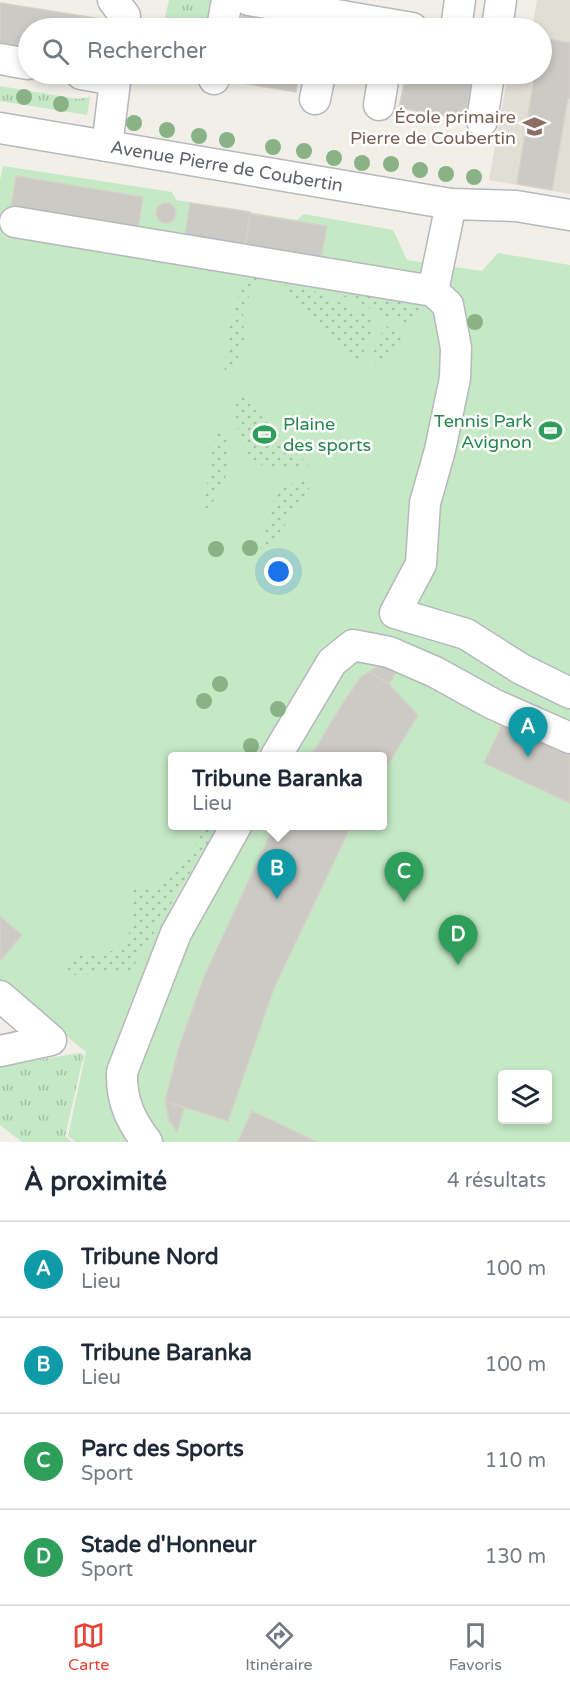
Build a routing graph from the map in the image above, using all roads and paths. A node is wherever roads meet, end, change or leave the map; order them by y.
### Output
1 (112, 0) edge
2 (227, 0) edge
3 (460, 0) edge
4 (501, 0) edge
5 (264, 1) edge
6 (329, 14) edge
7 (125, 18) edge
8 (224, 18) edge
9 (368, 18) edge
10 (457, 18) edge
11 (498, 18) edge
12 (0, 59) edge
13 (18, 62) edge
14 (115, 84) edge
15 (382, 84) edge
16 (488, 84) edge
17 (379, 105) dead end
18 (482, 121) dead end
19 (0, 128) edge
20 (106, 146) junction
21 (452, 204) junction
22 (570, 215) edge
23 (15, 222) dead end
24 (570, 233) edge
25 (434, 291) junction
26 (570, 693) edge
27 (570, 738) edge
28 (278, 752) edge
29 (233, 830) edge
30 (0, 996) edge
31 (0, 1051) edge
32 (147, 1142) edge

1 - 7 street
2 - 8 street
3 - 10 street
4 - 11 street
5 - 6 street
6 - 9 street
12 - 13 street
14 - 20 street
15 - 17 street
16 - 18 street
19 - 20 street, Avenue Pierre de Coubertin
20 - 21 street, Avenue Pierre de Coubertin
21 - 22 street, Avenue Pierre de Coubertin
21 - 24 street, Avenue Pierre de Coubertin
21 - 25 street
23 - 25 street
25 - 26 street
27 - 28 street
29 - 32 street
30 - 31 street

